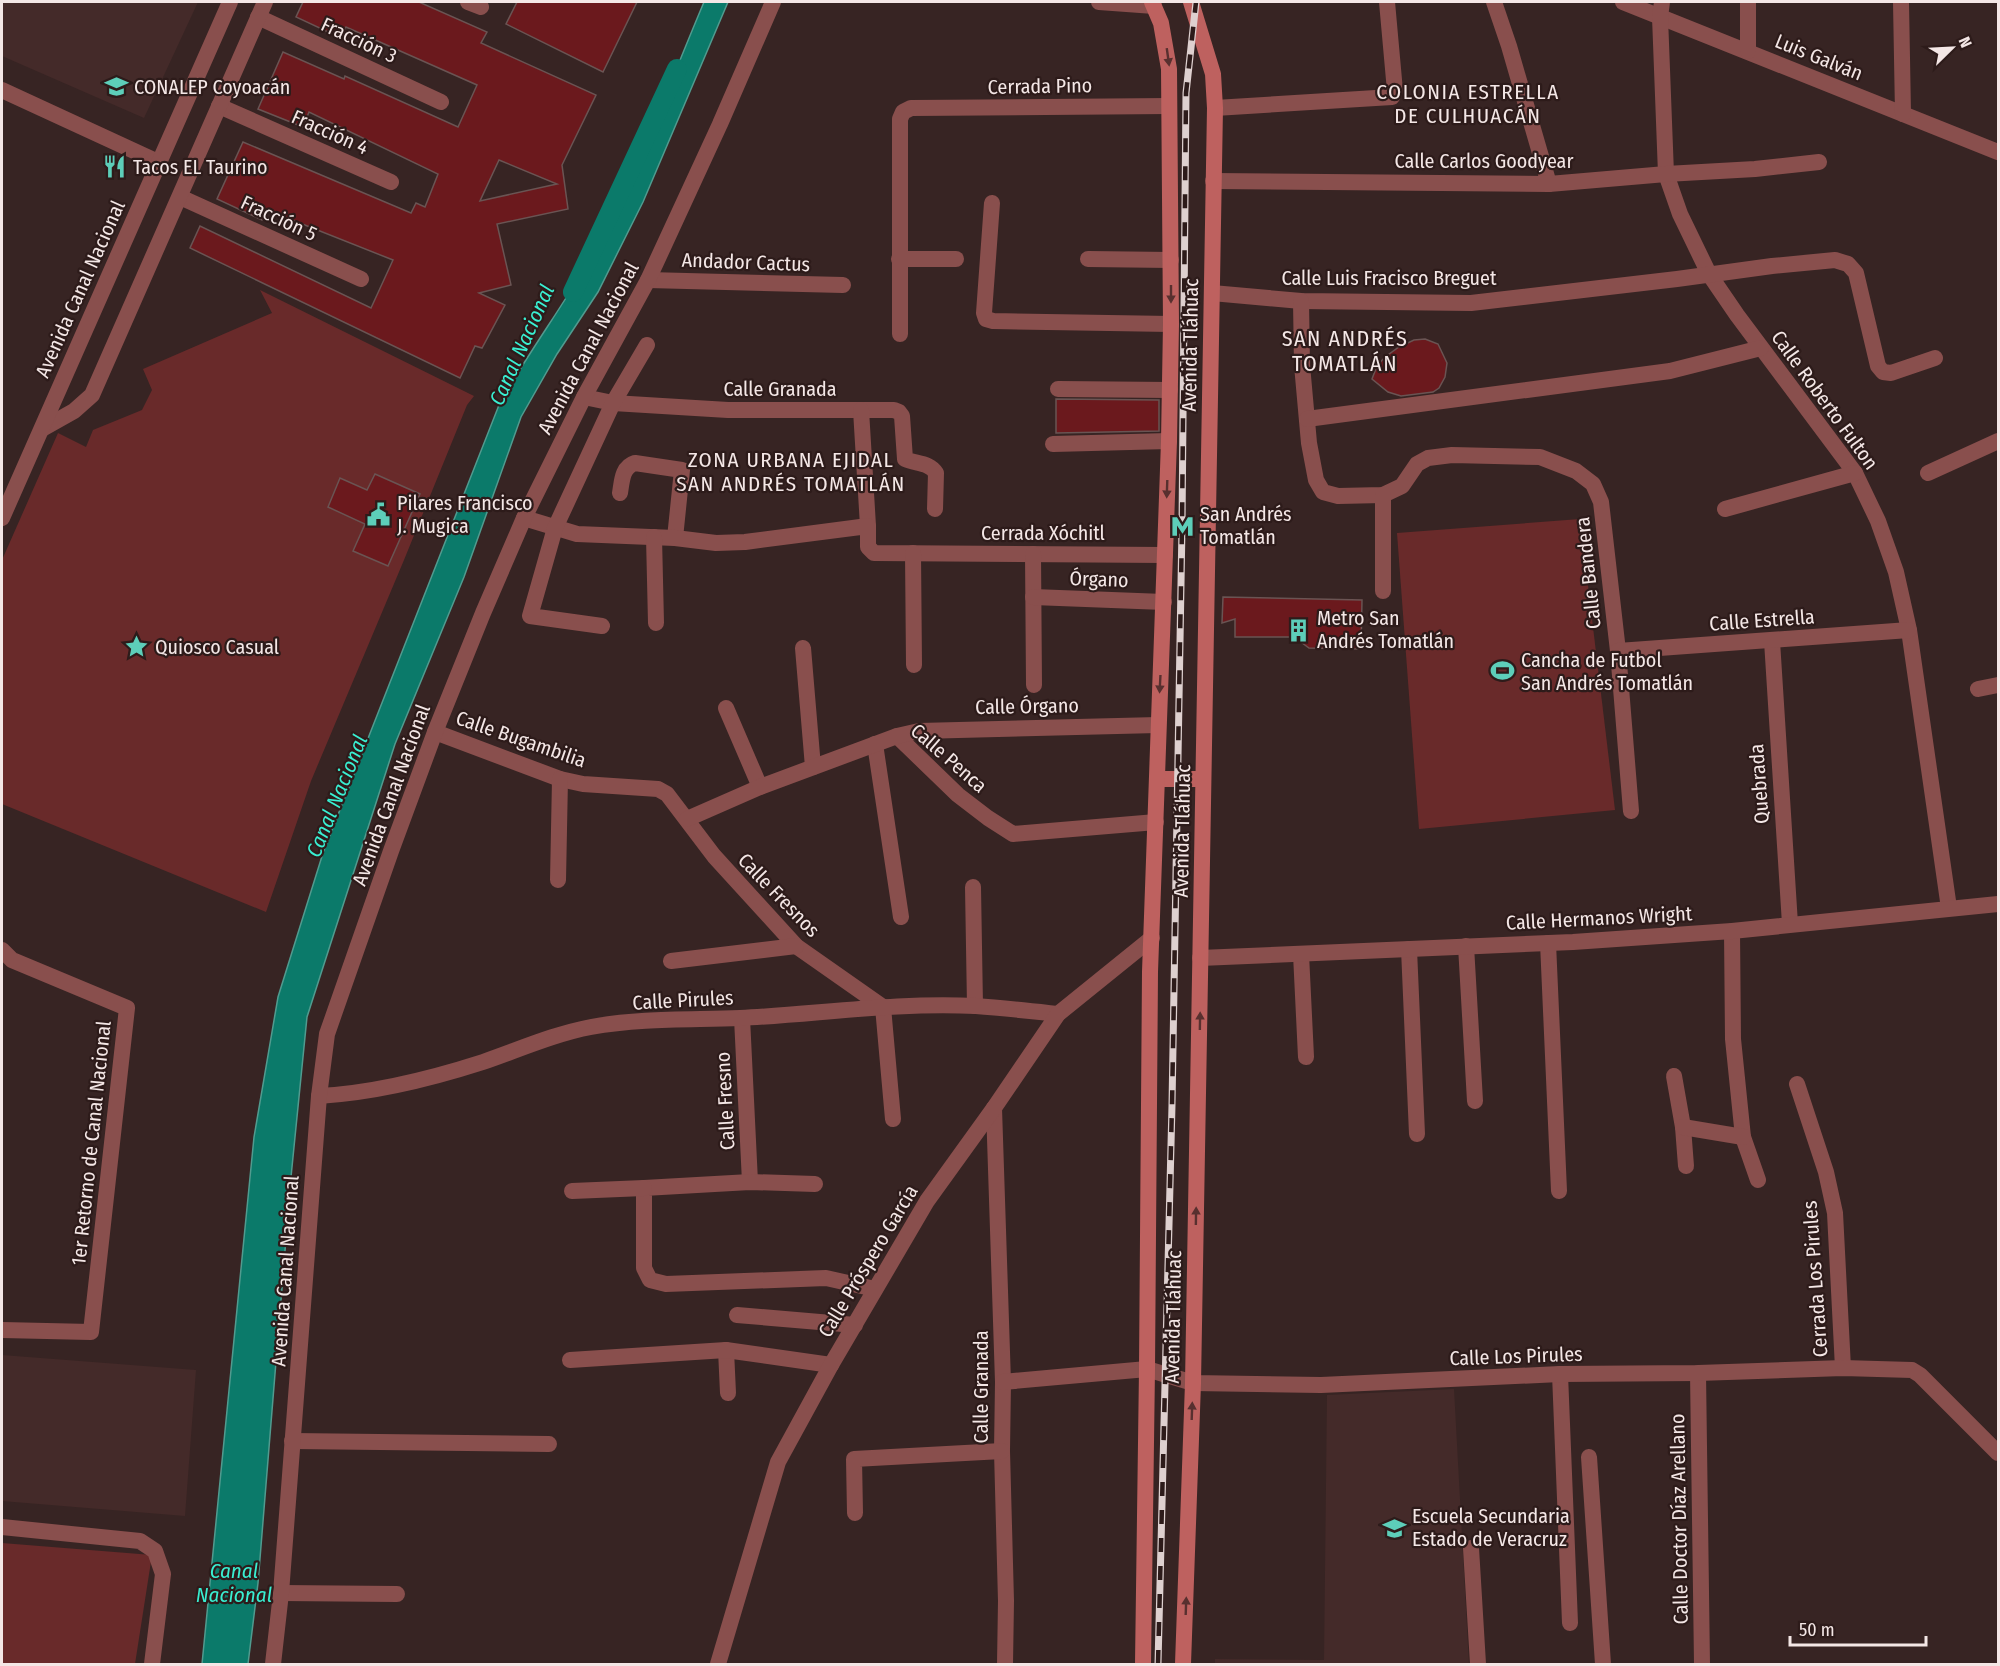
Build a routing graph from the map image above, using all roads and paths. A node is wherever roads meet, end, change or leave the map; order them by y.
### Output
1 (230, 2) edge
2 (265, 2) edge
3 (773, 2) edge
4 (1099, 2) edge
5 (1191, 2) edge
6 (1387, 2) edge
7 (1494, 2) edge
8 (1623, 2) edge
9 (1748, 2) edge
10 (1901, 2) edge
11 (1153, 4) edge
12 (1661, 9) edge
13 (258, 17) junction
14 (1748, 51) junction
15 (2, 90) edge
16 (441, 102) dead end
17 (219, 106) junction
18 (1169, 106) junction
19 (1215, 108) junction
20 (1903, 114) junction
21 (1998, 152) edge
22 (158, 162) junction
23 (1820, 162) dead end
24 (1666, 174) junction
25 (1213, 181) junction
26 (391, 182) dead end
27 (1549, 184) junction
28 (180, 197) junction
29 (992, 203) dead end
30 (899, 259) junction
31 (956, 259) dead end
32 (1088, 259) dead end
33 (1171, 260) junction
34 (1709, 273) junction
35 (361, 279) dead end
36 (648, 280) junction
37 (843, 285) dead end
38 (1212, 293) junction
39 (1301, 301) junction
40 (1171, 324) junction
41 (900, 334) dead end
42 (647, 345) dead end
43 (1761, 348) junction
44 (1935, 358) dead end
45 (1058, 389) dead end
46 (1170, 390) junction
47 (584, 397) junction
48 (613, 403) junction
49 (861, 410) junction
50 (1307, 419) junction
51 (42, 429) junction
52 (1169, 441) junction
53 (1998, 441) edge
54 (1053, 444) dead end
55 (1855, 473) junction
56 (1928, 473) dead end
57 (620, 493) dead end
58 (1383, 495) junction
59 (935, 509) dead end
60 (1725, 509) dead end
61 (2, 518) edge
62 (524, 519) junction
63 (868, 526) junction
64 (555, 528) junction
65 (654, 537) junction
66 (675, 538) junction
67 (917, 553) junction
68 (1033, 554) junction
69 (1165, 555) junction
70 (1383, 591) dead end
71 (1033, 597) junction
72 (1164, 602) junction
73 (656, 623) dead end
74 (602, 626) dead end
75 (1909, 630) junction
76 (1772, 640) junction
77 (803, 648) dead end
78 (1618, 651) junction
79 (914, 665) dead end
80 (1034, 685) dead end
81 (1998, 685) edge
82 (1978, 689) dead end
83 (726, 708) dead end
84 (1158, 725) junction
85 (435, 732) junction
86 (897, 736) junction
87 (875, 744) junction
88 (813, 767) junction
89 (560, 778) junction
90 (1157, 779) junction
91 (1203, 779) junction
92 (760, 787) junction
93 (1631, 811) dead end
94 (687, 819) junction
95 (1156, 822) junction
96 (558, 880) dead end
97 (974, 887) dead end
98 (1998, 904) edge
99 (1949, 908) junction
100 (901, 917) dead end
101 (1790, 924) junction
102 (1732, 931) junction
103 (1152, 938) junction
104 (1548, 942) junction
105 (796, 946) junction
106 (1466, 946) junction
107 (1408, 949) junction
108 (2, 950) edge
109 (1302, 954) junction
110 (1200, 958) junction
111 (671, 961) dead end
112 (975, 1006) junction
113 (883, 1007) junction
114 (1058, 1014) junction
115 (742, 1018) junction
116 (1305, 1057) dead end
117 (1674, 1076) dead end
118 (1797, 1084) dead end
119 (319, 1096) junction
120 (1475, 1101) dead end
121 (994, 1108) junction
122 (893, 1119) dead end
123 (1683, 1126) junction
124 (1417, 1134) dead end
125 (1743, 1137) junction
126 (1686, 1166) dead end
127 (1758, 1180) dead end
128 (750, 1182) junction
129 (815, 1184) dead end
130 (644, 1188) junction
131 (572, 1191) dead end
132 (1559, 1191) dead end
133 (875, 1289) junction
134 (737, 1315) dead end
135 (855, 1325) junction
136 (2, 1330) edge
137 (726, 1350) junction
138 (570, 1360) dead end
139 (831, 1365) junction
140 (1843, 1368) junction
141 (1147, 1369) junction
142 (1698, 1373) junction
143 (1560, 1374) junction
144 (1003, 1382) junction
145 (1193, 1383) junction
146 (728, 1393) dead end
147 (292, 1441) junction
148 (549, 1444) dead end
149 (1002, 1451) junction
150 (1998, 1453) edge
151 (1589, 1457) dead end
152 (855, 1513) dead end
153 (2, 1527) edge
154 (1471, 1548) dead end
155 (281, 1593) junction
156 (397, 1594) dead end
157 (1570, 1623) dead end
158 (152, 1665) edge
159 (273, 1665) edge
160 (718, 1665) edge
161 (1005, 1665) edge
162 (1143, 1665) edge
163 (1183, 1665) edge
164 (1478, 1665) edge
165 (1603, 1665) edge
166 (1702, 1665) edge

1 - 22 street, Avenida Canal Nacional
2 - 13 street
3 - 36 street, Avenida Canal Nacional
4 - 11 street
5 - 19 main road, Avenida Tláhuac
6 - 19 street
7 - 27 street
8 - 12 street, Luis Galván
9 - 14 street
10 - 20 street
11 -> 18 main road, Avenida Tláhuac
12 - 14 street, Luis Galván
12 - 24 street, Calle Roberto Fulton
13 - 16 street, Fracción 3
13 - 17 street
14 - 20 street, Luis Galván
15 - 22 street
17 - 26 street, Fracción 4
17 - 28 street
18 - 30 street, Cerrada Pino
18 - 33 main road, Avenida Tláhuac
19 - 25 main road, Avenida Tláhuac
20 - 21 street, Luis Galván
22 - 51 street, Avenida Canal Nacional
23 - 24 street, Calle Carlos Goodyear
24 - 27 street, Calle Carlos Goodyear
24 - 34 street, Calle Roberto Fulton
25 - 27 street, Calle Carlos Goodyear
25 - 38 main road, Avenida Tláhuac
28 - 35 street, Fracción 5
28 - 51 street
29 - 40 street
30 - 31 street
30 - 41 street
32 - 33 street
33 -> 40 main road, Avenida Tláhuac
34 - 39 street, Calle Luis Fracisco Breguet
34 - 43 street, Calle Roberto Fulton
34 - 44 street, Calle Luis Fracisco Breguet
36 - 37 street, Andador Cactus
36 - 47 street, Avenida Canal Nacional
38 - 39 street, Calle Luis Fracisco Breguet
38 - 91 main road, Avenida Tláhuac
39 - 50 street
40 - 46 main road, Avenida Tláhuac
42 - 48 street
43 - 50 street
43 - 55 street, Calle Roberto Fulton
45 - 46 street
46 - 52 main road, Avenida Tláhuac
47 - 48 street, Calle Granada
47 - 62 street, Avenida Canal Nacional
48 - 49 street, Calle Granada
48 - 64 street
49 - 59 street
49 - 63 street, Calle Granada
50 - 58 street
51 - 61 street, Avenida Canal Nacional
52 - 54 street
52 -> 69 main road, Avenida Tláhuac
53 - 56 street
55 - 60 street
55 - 75 street, Calle Roberto Fulton
57 - 66 street
58 - 70 street
58 - 78 street, Calle Bandera
62 - 64 street
62 - 85 street, Avenida Canal Nacional
63 - 66 street
63 - 67 street, Calle Granada
64 - 65 street
64 - 74 street
65 - 66 street
65 - 73 street
67 - 68 street, Cerrada Xóchitl
67 - 79 street
68 - 69 street, Cerrada Xóchitl
68 - 71 street
69 - 72 main road, Avenida Tláhuac
71 - 72 street, Órgano
71 - 80 street
72 -> 84 main road, Avenida Tláhuac
75 - 76 street, Calle Estrella
75 - 99 street, Calle Roberto Fulton
76 - 78 street, Calle Estrella
76 - 101 street, Quebrada
77 - 88 street
78 - 93 street, Calle Bandera
81 - 82 street
83 - 92 street
84 - 86 street, Calle Órgano
84 - 90 main road, Avenida Tláhuac
85 - 89 street, Calle Bugambilia
85 - 119 street, Avenida Canal Nacional
86 - 87 street, Calle Penca
86 - 95 street, Calle Penca
87 - 88 street, Calle Penca
87 - 100 street
88 - 92 street, Calle Penca
89 - 94 street, Calle Bugambilia
89 - 96 street
90 - 91 main road
90 - 95 main road, Avenida Tláhuac
91 - 110 main road, Avenida Tláhuac
92 - 94 street, Calle Penca
94 - 105 street, Calle Fresnos
95 - 103 main road, Avenida Tláhuac
97 - 112 street
98 - 99 street, Calle Hermanos Wright
99 - 101 street, Calle Hermanos Wright
101 - 102 street, Calle Hermanos Wright
102 - 104 street, Calle Hermanos Wright
102 - 125 street
103 - 114 street, Calle Próspero García
103 - 141 main road, Avenida Tláhuac
104 - 106 street, Calle Hermanos Wright
104 - 132 street
105 - 111 street
105 - 113 street, Calle Fresnos
106 - 107 street, Calle Hermanos Wright
106 - 120 street
107 - 109 street, Calle Hermanos Wright
107 - 124 street
108 - 136 street, 1er Retorno de Canal Nacional
109 - 110 street, Calle Hermanos Wright
109 - 116 street
145 -> 110 main road, Avenida Tláhuac
112 - 113 street, Calle Pirules
112 - 114 street, Calle Pirules
113 - 115 street, Calle Pirules
113 - 122 street
114 - 121 street, Calle Próspero García
115 - 119 street, Calle Pirules
115 - 128 street, Calle Fresno
117 - 123 street
118 - 140 street, Cerrada Los Pirules
119 - 147 street, Avenida Canal Nacional
121 - 133 street, Calle Próspero García
121 - 144 street, Calle Granada
123 - 125 street
123 - 126 street
125 - 127 street
128 - 129 street
128 - 130 street
130 - 131 street
130 - 133 street
133 - 135 street, Calle Próspero García
134 - 135 street
135 - 139 street, Calle Próspero García
137 - 138 street
137 - 139 street
137 - 146 street
139 - 160 street, Calle Próspero García
140 - 142 street, Calle Los Pirules
140 - 150 street, Calle Los Pirules
141 - 144 street, Calle Los Pirules
141 - 145 street, Calle Los Pirules
141 - 162 main road, Avenida Tláhuac
142 - 143 street, Calle Los Pirules
142 - 166 street, Calle Doctor Díaz Arellano
143 - 145 street, Calle Los Pirules
143 - 157 street
144 - 149 street, Calle Granada
163 -> 145 main road, Avenida Tláhuac
147 - 148 street
147 - 155 street, Avenida Canal Nacional
149 - 152 street
149 - 161 street, Calle Granada
151 - 165 street
153 - 158 street
154 - 164 street
155 - 156 street
155 - 159 street, Avenida Canal Nacional

